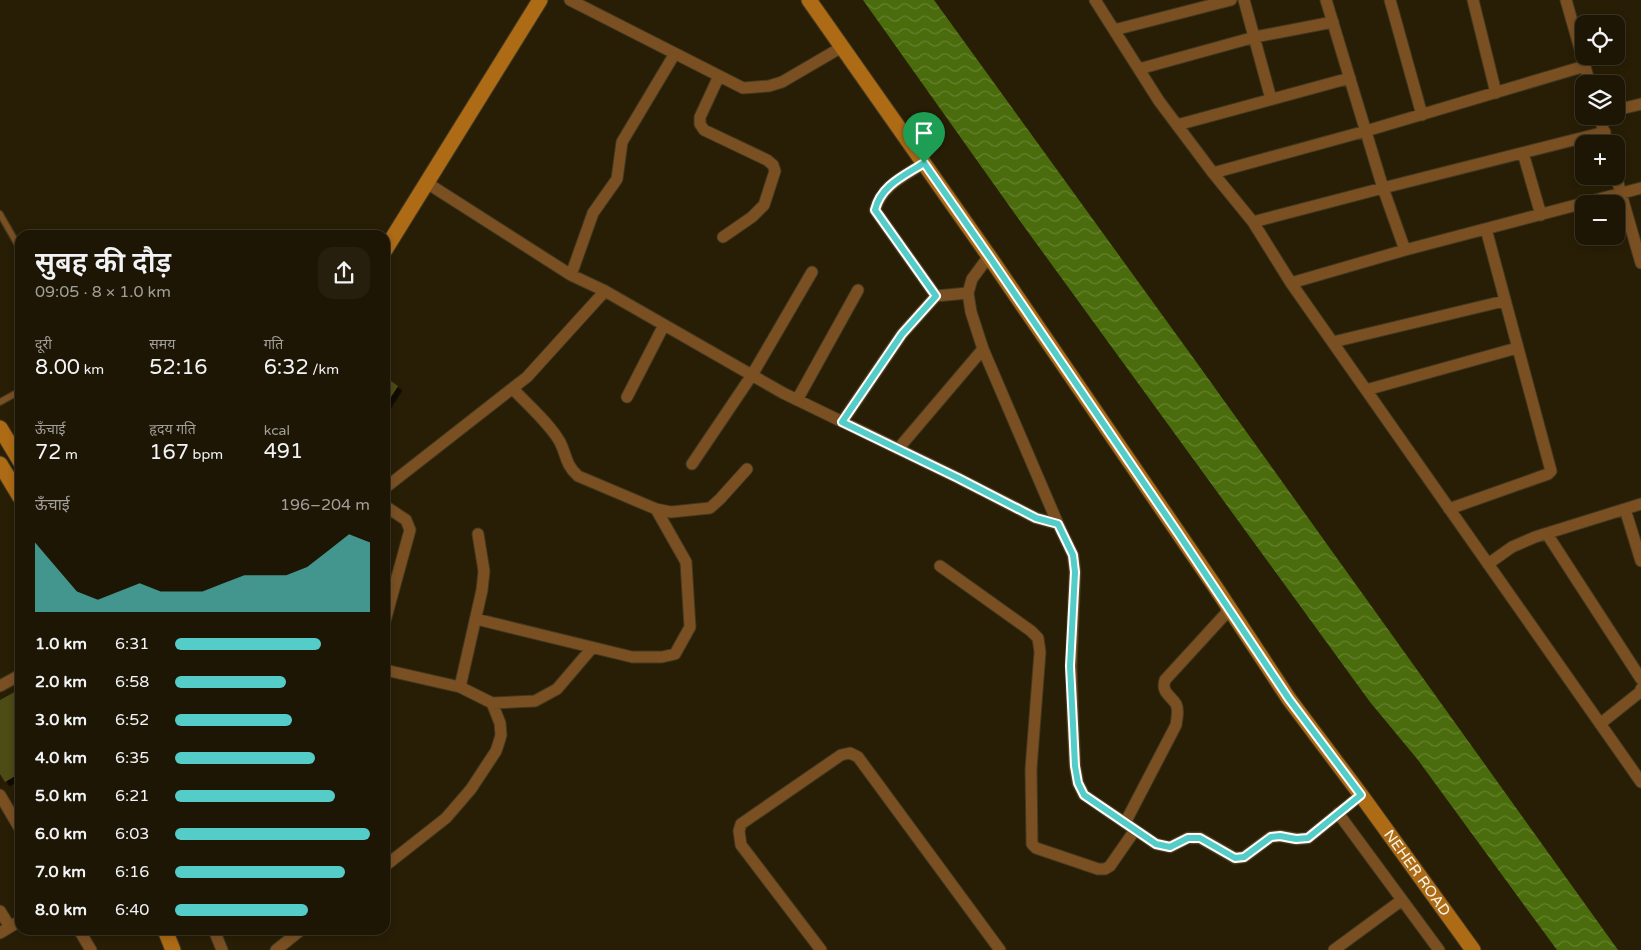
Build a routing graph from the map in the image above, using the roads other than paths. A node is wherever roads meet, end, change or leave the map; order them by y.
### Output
1 (540, 0) edge
2 (570, 0) edge
3 (808, 0) edge
4 (1095, 0) edge
5 (1230, 0) edge
6 (1244, 0) edge
7 (1326, 0) edge
8 (1390, 0) edge
9 (1473, 0) edge
10 (1566, 0) edge
11 (1332, 22) junction
12 (1114, 30) junction
13 (1255, 37) junction
14 (842, 47) junction
15 (674, 54) junction
16 (1585, 66) junction
17 (1139, 69) junction
18 (1588, 75) edge
19 (719, 76) junction
20 (1350, 78) junction
21 (1496, 93) junction
22 (1271, 100) junction
23 (1641, 104) edge
24 (1625, 108) edge
25 (1422, 115) junction
26 (1177, 125) junction
27 (1366, 132) junction
28 (1575, 144) edge
29 (1523, 153) junction
30 (924, 163) junction
31 (1213, 172) junction
32 (427, 183) junction
33 (1618, 185) edge
34 (1383, 188) junction
35 (1641, 188) edge
36 (1620, 193) junction
37 (0, 214) edge
38 (1541, 215) junction
39 (1253, 222) junction
40 (1486, 229) junction
41 (723, 237) dead end
42 (15, 240) edge
43 (390, 242) edge
44 (1405, 250) junction
45 (989, 256) junction
46 (1641, 263) edge
47 (812, 272) dead end
48 (571, 275) junction
49 (1291, 283) junction
50 (858, 290) dead end
51 (605, 291) junction
52 (968, 293) junction
53 (936, 296) junction
54 (1504, 301) junction
55 (664, 325) junction
56 (1333, 342) junction
57 (1517, 348) junction
58 (983, 349) junction
59 (752, 375) junction
60 (513, 389) junction
61 (1366, 390) junction
62 (15, 394) edge
63 (627, 397) dead end
64 (797, 400) junction
65 (0, 402) edge
66 (842, 422) junction
67 (0, 428) edge
68 (898, 449) junction
69 (15, 453) edge
70 (0, 464) edge
71 (692, 464) dead end
72 (747, 469) dead end
73 (390, 484) edge
74 (15, 489) edge
75 (1641, 504) edge
76 (390, 509) edge
77 (1449, 509) junction
78 (1625, 509) junction
79 (656, 510) junction
80 (1058, 524) junction
81 (478, 534) dead end
82 (1547, 534) junction
83 (1641, 561) edge
84 (1488, 564) junction
85 (940, 566) dead end
86 (390, 604) edge
87 (1230, 609) junction
88 (476, 619) junction
89 (592, 648) junction
90 (390, 671) edge
91 (15, 678) edge
92 (1641, 679) edge
93 (0, 686) edge
94 (460, 687) junction
95 (1641, 689) edge
96 (492, 703) junction
97 (1600, 724) junction
98 (1641, 782) edge
99 (0, 795) edge
100 (1361, 795) junction
101 (1338, 813) junction
102 (15, 820) edge
103 (1125, 822) junction
104 (1135, 830) junction
105 (390, 862) edge
106 (1402, 900) junction
107 (0, 911) edge
108 (10, 927) edge
109 (81, 935) edge
110 (167, 935) edge
111 (216, 935) edge
112 (295, 935) edge
113 (88, 949) edge
114 (174, 950) edge
115 (222, 950) edge
116 (276, 950) edge
117 (821, 950) edge
118 (1000, 950) edge
119 (1334, 950) edge
120 (1439, 950) edge
121 (1473, 950) edge

1 - 32 street
2 - 15 street
3 - 14 street, NEHER ROAD
4 - 12 street
5 - 12 street
6 - 13 street
7 - 11 street
8 - 25 street
9 - 21 street
10 - 16 street
11 - 13 street
11 - 20 street
12 - 17 street
13 - 17 street
13 - 22 street
14 - 19 street
14 - 30 street, NEHER ROAD
15 - 19 street
15 - 48 street
16 - 18 street
16 - 21 street
17 - 26 street
19 - 41 street
20 - 22 street
20 - 27 street
21 - 25 street
22 - 26 street
23 - 24 street
25 - 27 street
26 - 31 street
27 - 31 street
27 - 34 street
28 - 29 street
29 - 34 street
29 - 38 street
30 - 45 street, NEHER ROAD
30 - 53 street
31 - 39 street
32 - 43 street
32 - 48 street
33 - 36 street
34 - 39 street
34 - 44 street
35 - 36 street
36 - 38 street
36 - 46 street
37 - 42 lane
38 - 40 street
39 - 49 street
40 - 44 street
40 - 54 street
44 - 49 street
45 - 52 street
45 - 87 street, NEHER ROAD
47 - 59 street
48 - 51 street
49 - 56 street
50 - 64 street
51 - 55 street
51 - 60 street
52 - 53 street
52 - 58 street
53 - 66 street
54 - 56 street
54 - 57 street
55 - 59 street
55 - 63 street
56 - 61 street
57 - 61 street
57 - 77 street
58 - 68 street
58 - 80 street
59 - 64 street
59 - 71 street
60 - 73 street
60 - 79 street
61 - 77 street
62 - 65 lane
64 - 66 street
66 - 68 street
67 - 69 street
68 - 80 street
70 - 74 street
72 - 79 street
75 - 78 street
76 - 86 street
77 - 84 street
78 - 82 street
78 - 83 street
79 - 89 street
80 - 103 street
81 - 88 street
82 - 84 street
82 - 92 street
84 - 97 street
85 - 104 street
87 - 100 street, NEHER ROAD
87 - 103 street
88 - 89 street
88 - 94 street
89 - 96 street
90 - 94 street
91 - 93 street
94 - 96 street
95 - 97 street
96 - 105 street
97 - 98 street
99 - 102 street
100 - 101 street
100 - 121 street, NEHER ROAD
101 - 104 street
101 - 106 street
103 - 104 street
106 - 119 street
106 - 120 street
107 - 108 street
109 - 113 street
110 - 114 street
111 - 115 street
112 - 116 street
117 - 118 street

